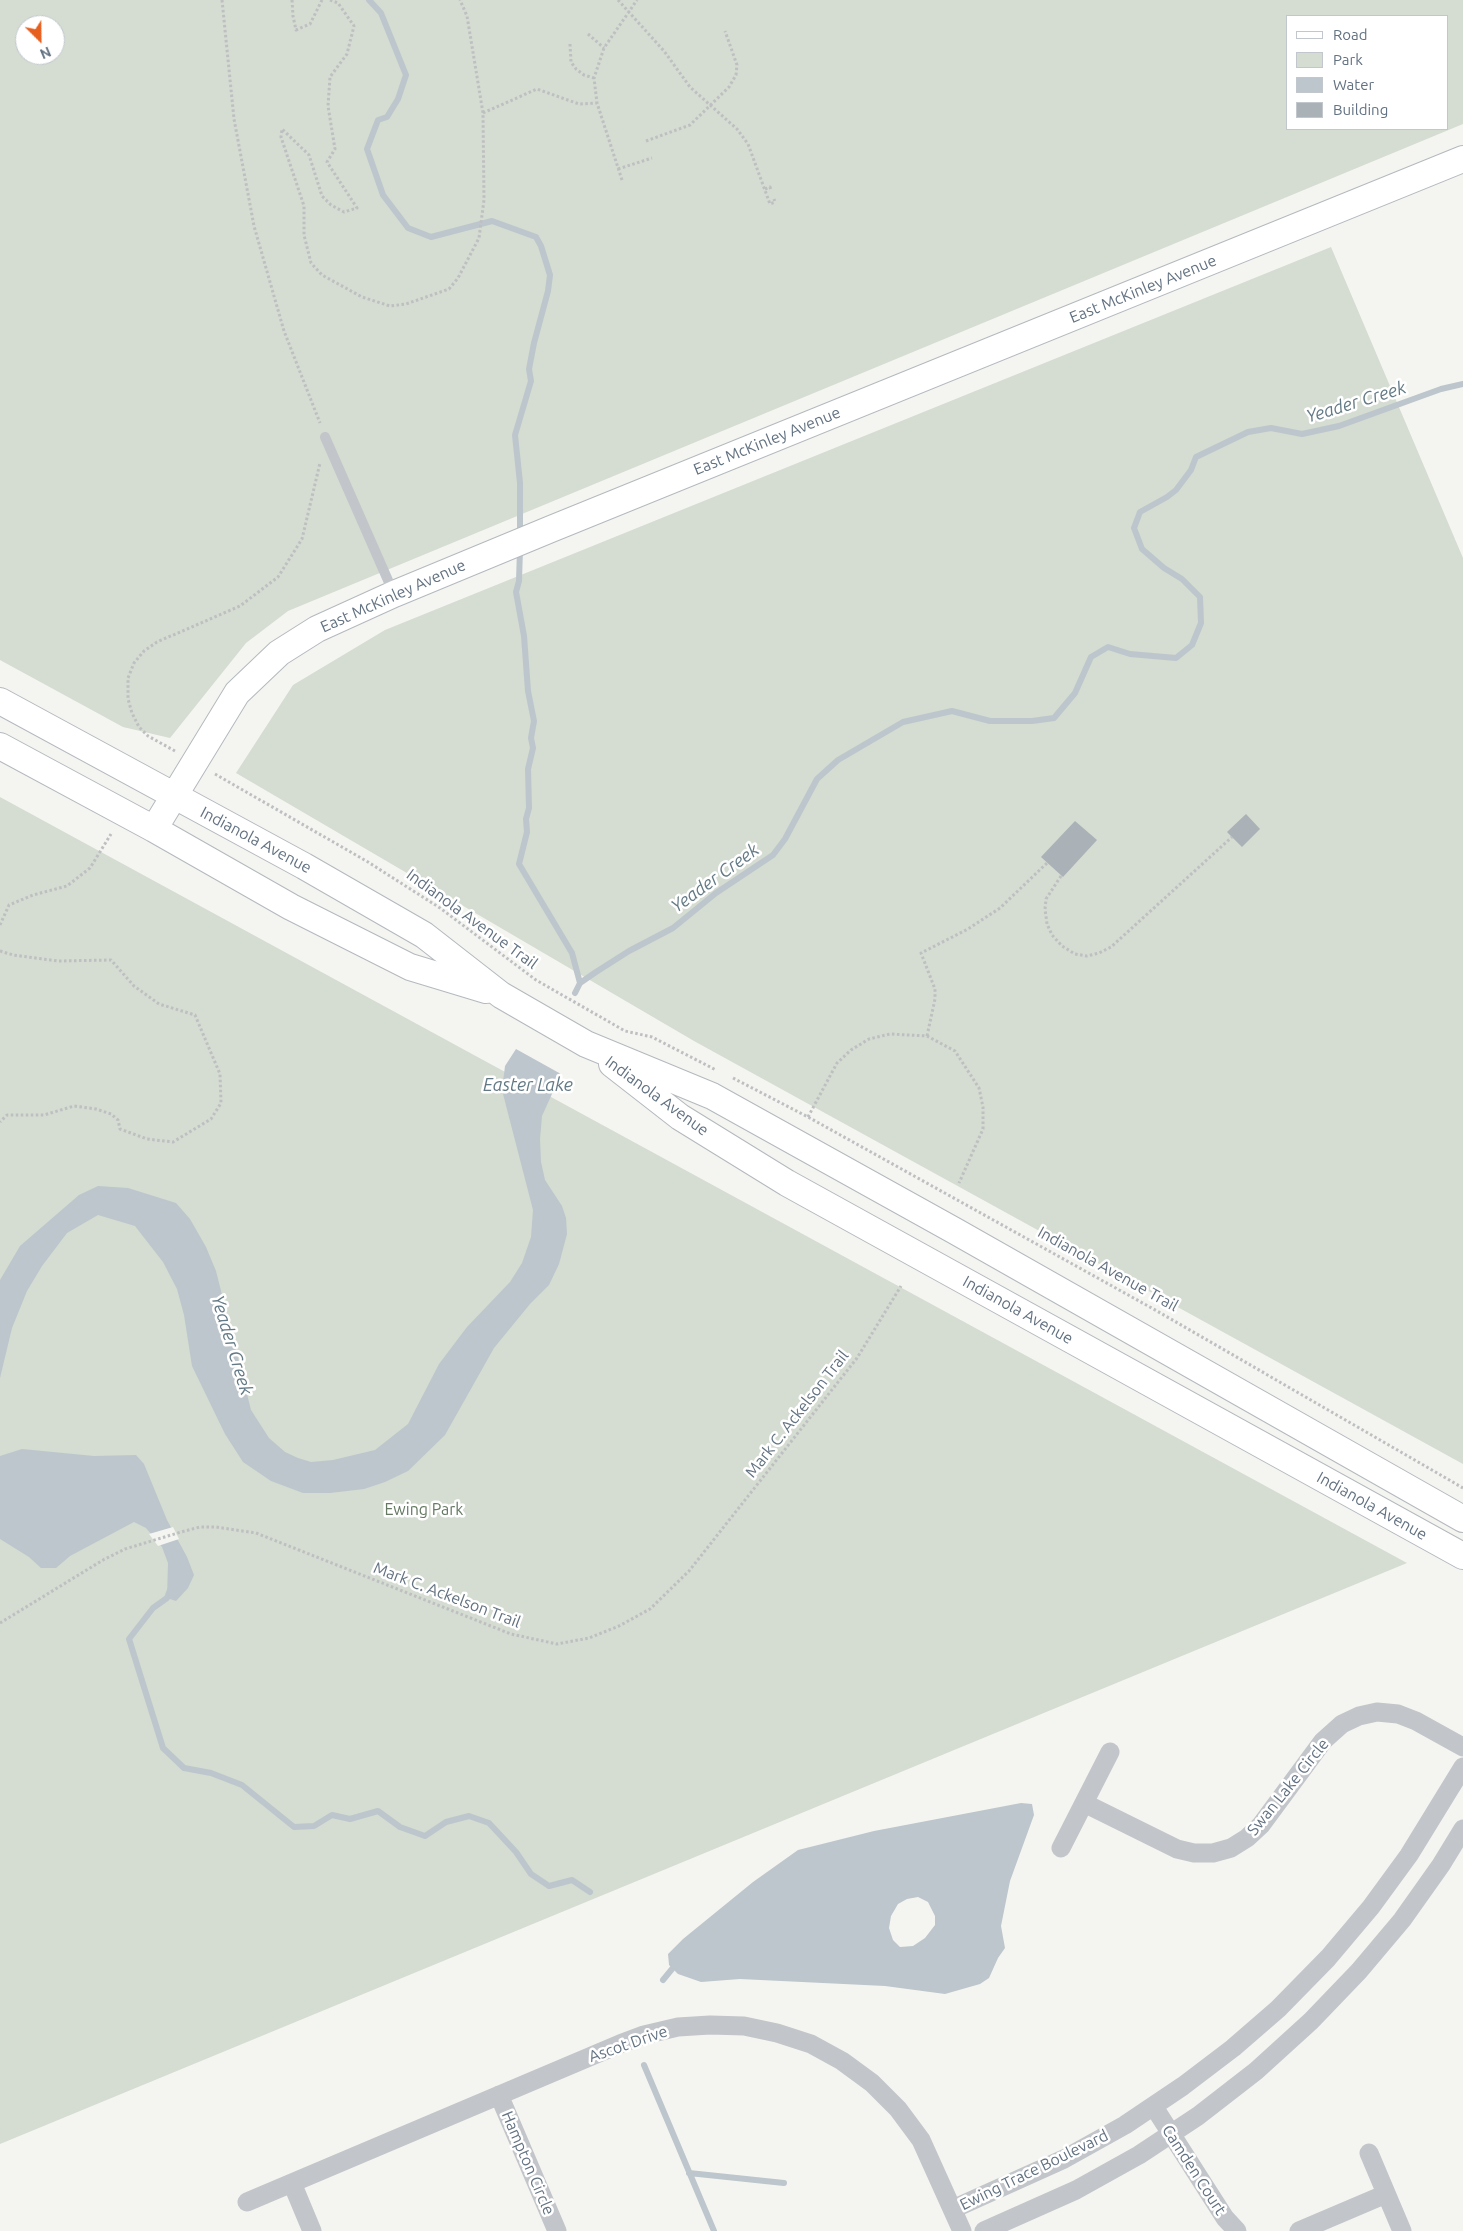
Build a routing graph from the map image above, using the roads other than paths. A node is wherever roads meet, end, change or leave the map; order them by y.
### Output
1 (1463, 159) edge
2 (325, 437) road end
3 (394, 594) junction
4 (0, 701) edge
5 (0, 746) edge
6 (173, 795) junction
7 (154, 829) junction
8 (501, 995) junction
9 (586, 1044) junction
10 (1463, 1519) edge
11 (1463, 1556) edge
12 (1463, 1747) edge
13 (1110, 1752) dead end
14 (1463, 1767) edge
15 (1084, 1803) junction
16 (1463, 1829) edge
17 (1061, 1848) dead end
18 (499, 2095) junction
19 (1154, 2107) junction
20 (1171, 2133) junction
21 (1369, 2152) dead end
22 (292, 2184) junction
23 (1386, 2194) junction
24 (247, 2202) dead end
25 (953, 2209) junction
26 (312, 2231) edge
27 (557, 2231) edge
28 (962, 2231) edge
29 (984, 2231) edge
30 (1237, 2231) edge
31 (1298, 2231) edge
32 (1402, 2231) edge

1 - 3 main road, East McKinley Avenue
2 - 3 lane
3 - 6 main road, East McKinley Avenue
4 - 6 main road, Indianola Avenue
5 - 7 main road, Indianola Avenue
6 - 7 main road, East McKinley Avenue
6 - 8 main road, Indianola Avenue
7 - 8 main road, Indianola Avenue
8 - 9 main road, Indianola Avenue
9 - 10 main road, Indianola Avenue
9 - 11 main road, Indianola Avenue
12 - 15 street, Swan Lake Circle
13 - 15 street
14 - 19 street, Ewing Trace Boulevard
15 - 17 street
16 - 20 street, Ewing Trace Boulevard
18 - 22 street, Ascot Drive
18 - 25 street, Ascot Drive
18 - 27 street, Hampton Circle
19 - 20 street, Camden Court
19 - 25 street, Ewing Trace Boulevard
20 - 29 street, Ewing Trace Boulevard
20 - 30 street, Camden Court
21 - 23 street
22 - 24 street, Ascot Drive
22 - 26 street
23 - 31 street
23 - 32 street
25 - 28 street, Ascot Drive

